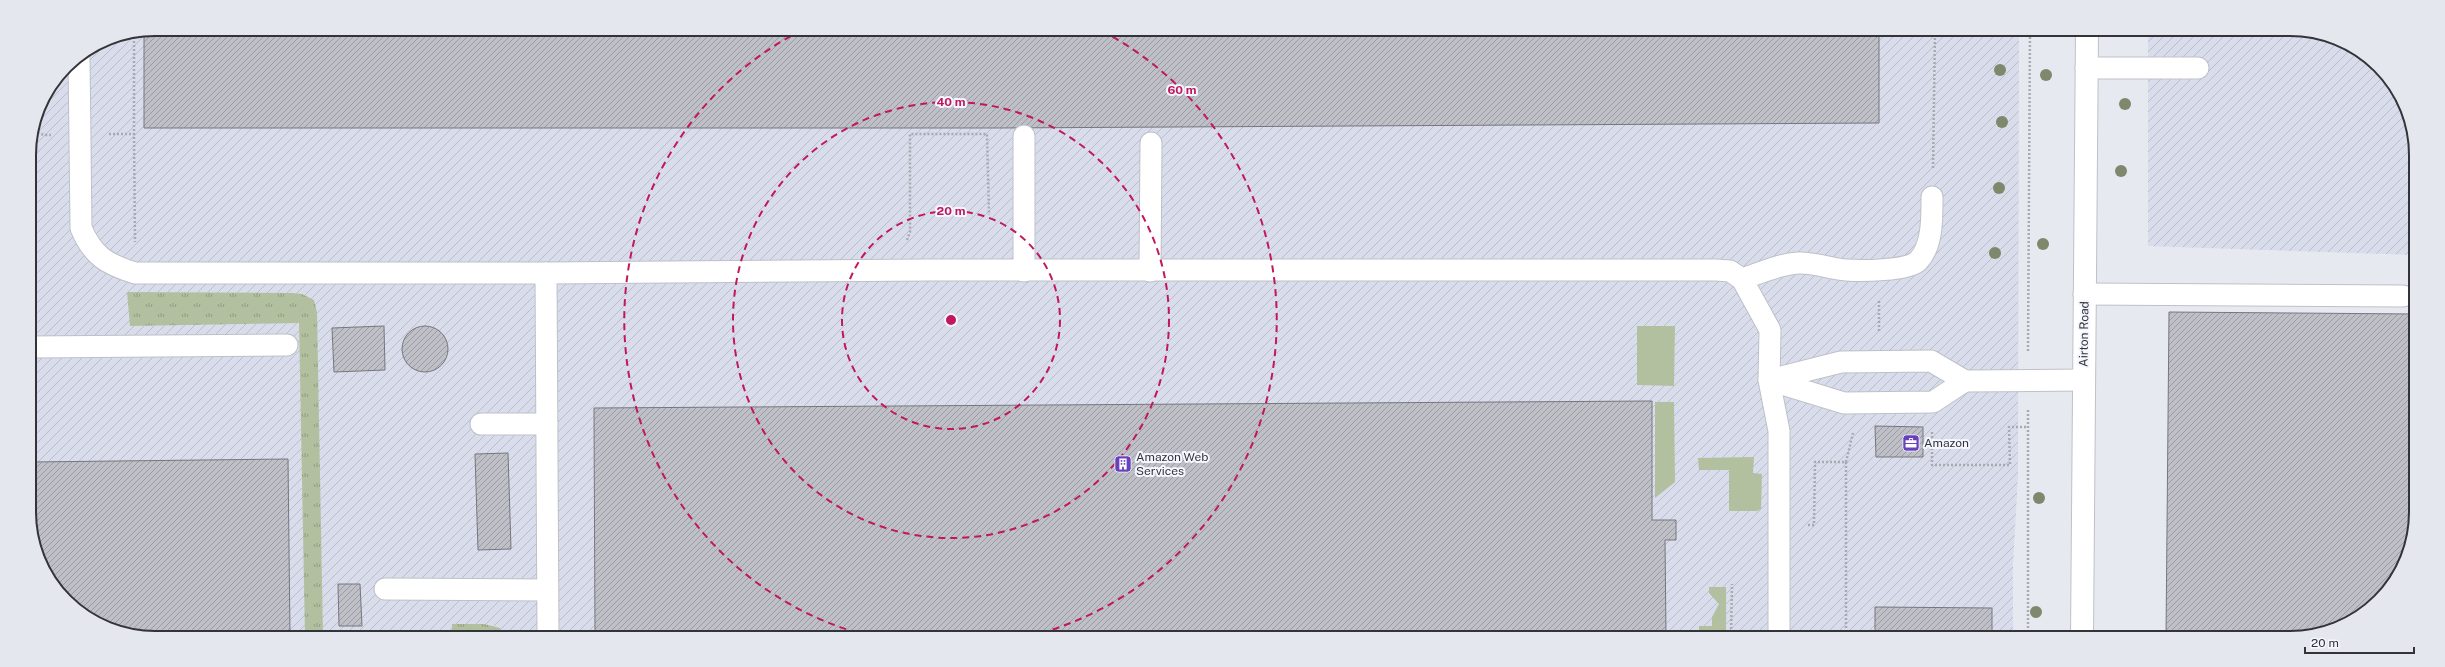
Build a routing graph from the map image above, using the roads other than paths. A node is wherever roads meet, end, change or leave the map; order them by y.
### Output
1 (2087, 36) edge
2 (79, 64) edge
3 (2086, 68) junction
4 (2198, 68) dead end
5 (1024, 136) dead end
6 (1151, 143) dead end
7 (1932, 197) road end
8 (1024, 271) junction
9 (1150, 271) junction
10 (546, 273) junction
11 (1742, 279) junction
12 (2084, 294) junction
13 (2403, 296) dead end
14 (287, 345) dead end
15 (36, 347) edge
16 (1769, 380) junction
17 (1965, 380) junction
18 (2084, 380) junction
19 (481, 424) dead end
20 (547, 424) junction
21 (385, 589) dead end
22 (548, 590) junction
23 (548, 631) edge
24 (1779, 631) edge
25 (2082, 631) edge

1 - 3 street, Airton Road
2 - 10 lane
3 - 4 lane
3 - 12 street, Airton Road
5 - 8 lane
6 - 9 lane
7 - 11 lane
8 - 9 lane
8 - 10 lane
9 - 11 lane
10 - 20 lane
11 - 16 lane
12 - 13 lane
12 - 18 street, Airton Road
14 - 15 lane
16 - 17 lane
16 - 17 lane
16 - 24 lane
17 - 18 lane
18 - 25 street, Airton Road
19 - 20 lane
20 - 22 lane
21 - 22 lane
22 - 23 lane

